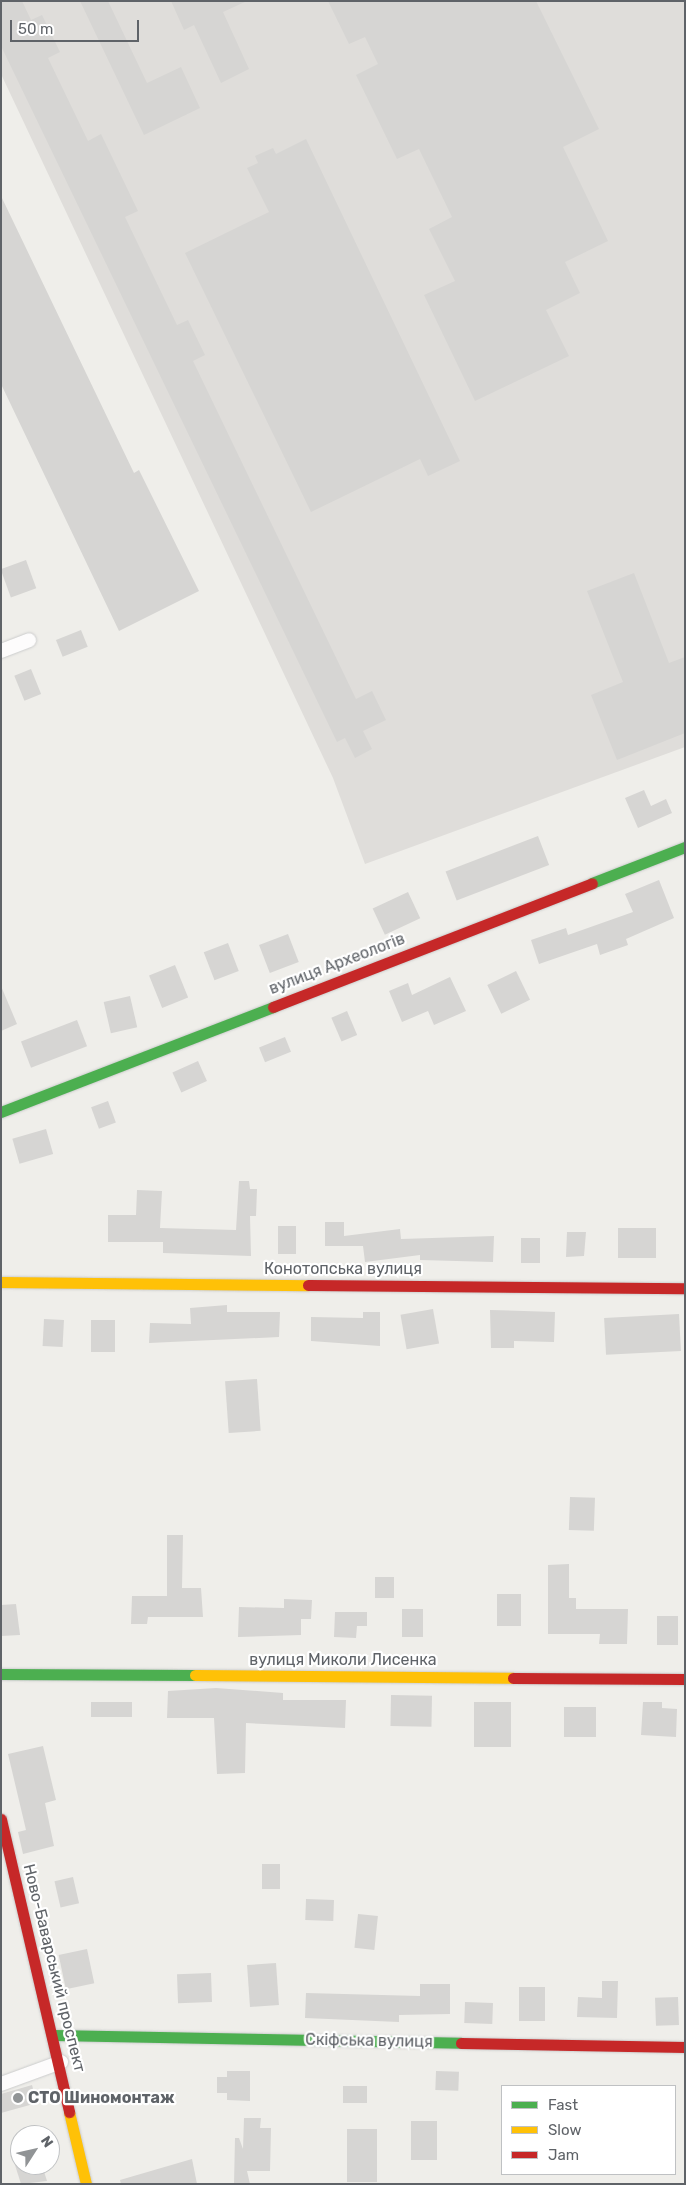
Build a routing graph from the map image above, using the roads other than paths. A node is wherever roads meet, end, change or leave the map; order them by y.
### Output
1 (30, 640) dead end
2 (1, 651) edge
3 (685, 847) edge
4 (1, 1112) edge
5 (1, 1282) edge
6 (685, 1288) edge
7 (1, 1674) edge
8 (685, 1678) edge
9 (1, 1819) edge
10 (54, 2035) junction
11 (685, 2047) edge
12 (61, 2062) junction
13 (1, 2084) edge
14 (86, 2184) edge

1 - 2 street
3 - 4 street, вулиця Археологів
5 - 6 street, Конотопська вулиця
7 - 8 street, вулиця Миколи Лисенка
9 - 10 street, Ново-Баварський проспект
10 - 11 street, Скіфська вулиця
10 - 12 street, Ново-Баварський проспект
12 - 13 street
12 - 14 street, Ново-Баварський проспект

